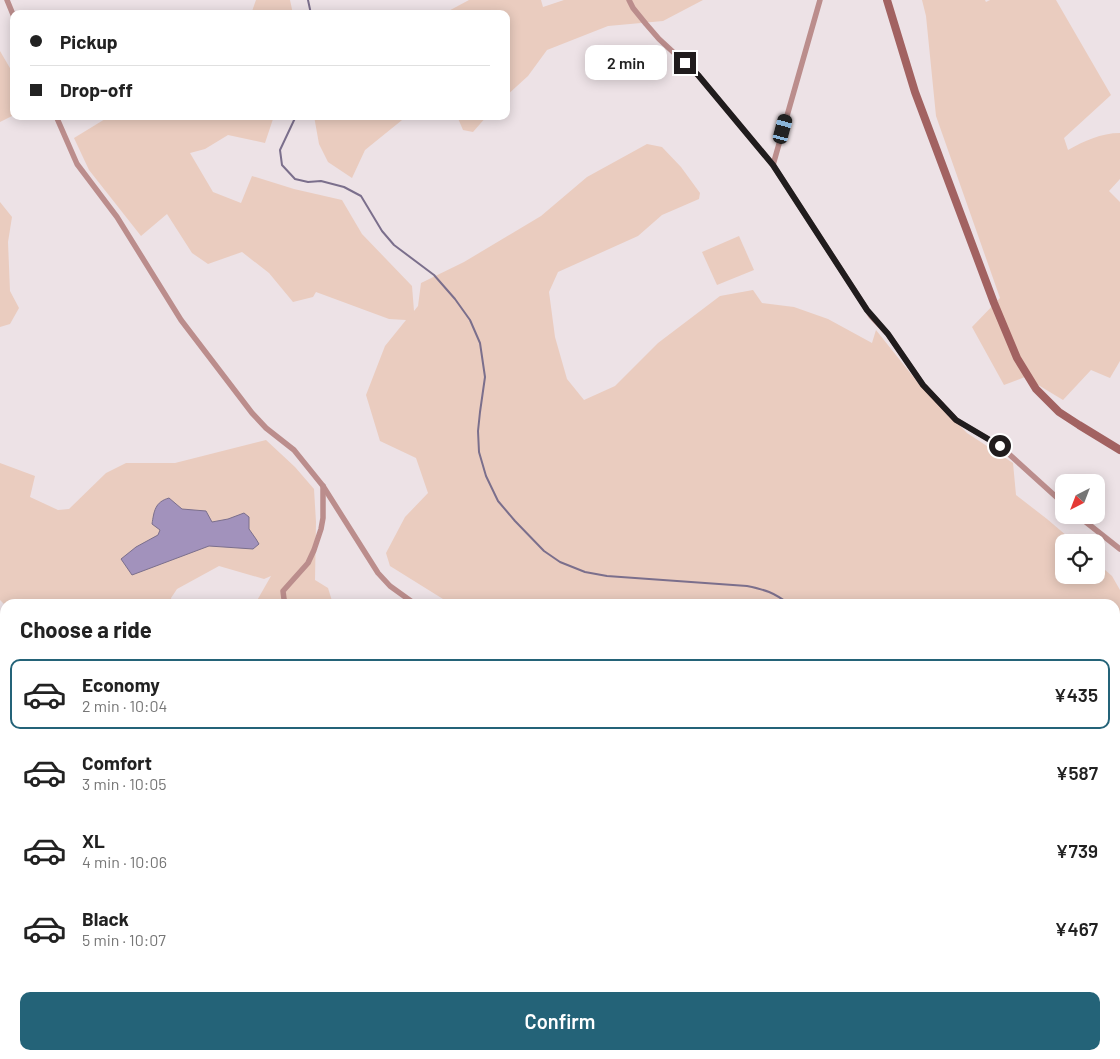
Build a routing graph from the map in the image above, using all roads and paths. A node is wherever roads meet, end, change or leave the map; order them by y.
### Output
1 (629, 0) edge
2 (820, 0) edge
3 (887, 0) edge
4 (58, 120) edge
5 (773, 165) junction
6 (1120, 450) edge
7 (323, 486) junction
8 (1055, 496) edge
9 (1088, 524) edge
10 (1120, 549) edge
11 (284, 599) edge
12 (407, 599) edge

1 - 5 street
2 - 5 street
3 - 6 street
4 - 7 street
5 - 8 street
7 - 11 street
7 - 12 street
9 - 10 street

